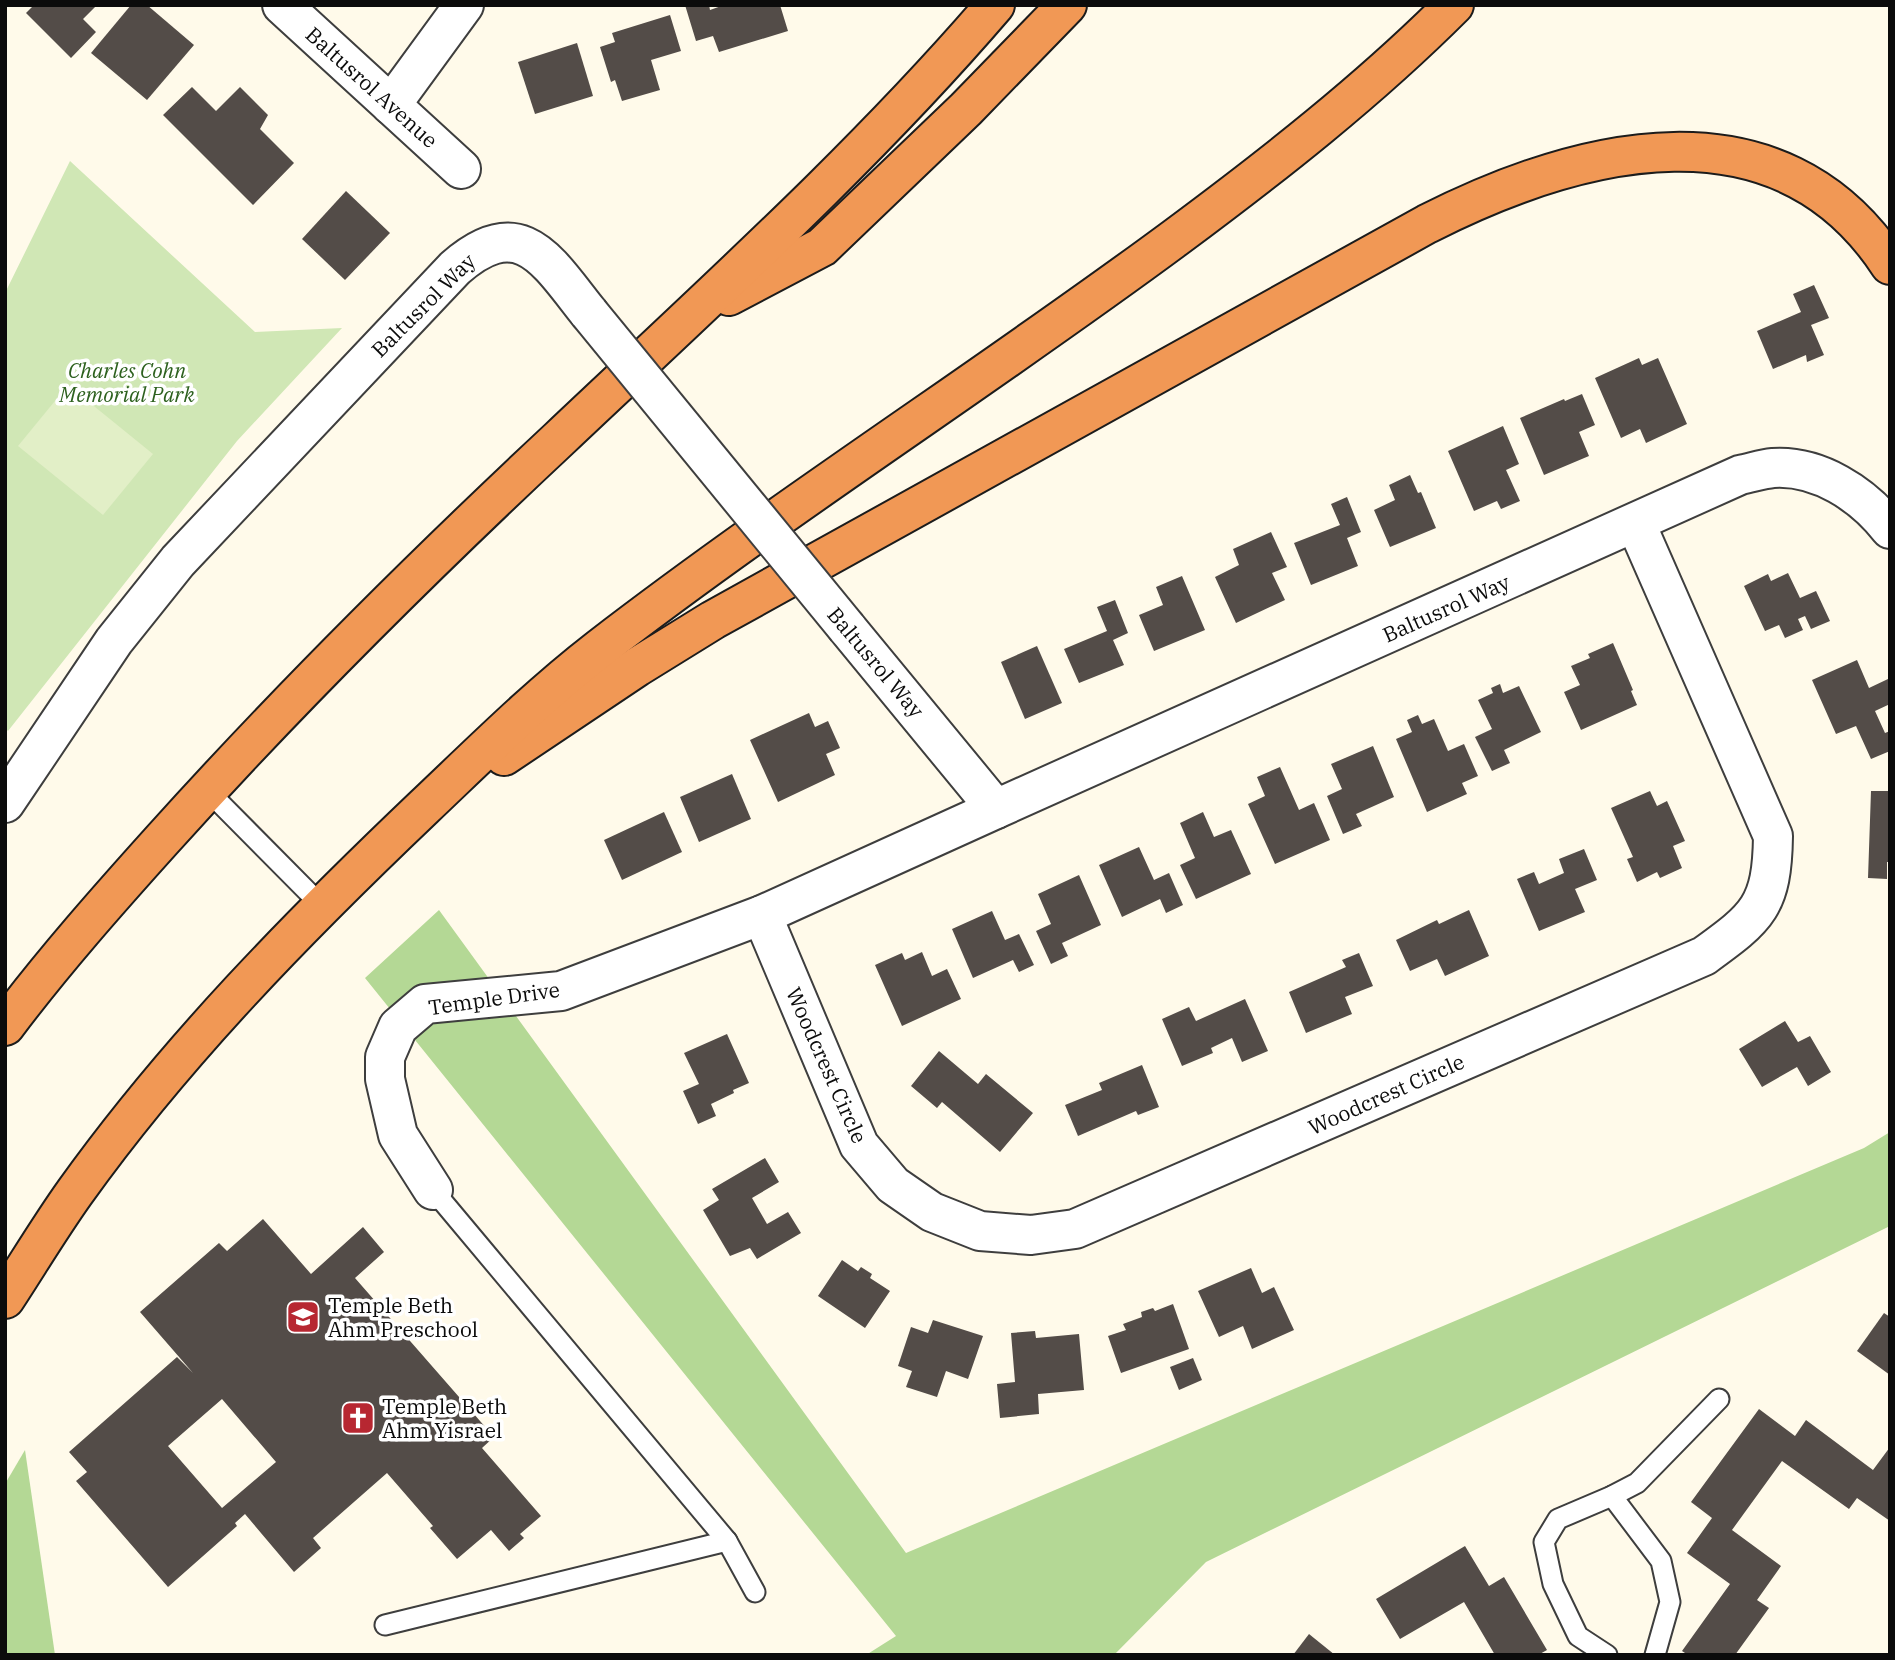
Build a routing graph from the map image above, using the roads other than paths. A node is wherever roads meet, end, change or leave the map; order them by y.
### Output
1 (282, 5) edge
2 (464, 5) edge
3 (995, 5) edge
4 (1067, 5) edge
5 (1454, 5) edge
6 (391, 105) junction
7 (461, 169) dead end
8 (1890, 265) edge
9 (690, 316) junction
10 (1636, 524) junction
11 (1890, 529) edge
12 (207, 790) junction
13 (5, 803) edge
14 (996, 809) junction
15 (413, 818) junction
16 (321, 905) junction
17 (762, 915) junction
18 (5, 1026) edge
19 (433, 1190) joint
20 (5, 1299) edge
21 (1719, 1399) dead end
22 (1612, 1496) junction
23 (727, 1541) junction
24 (755, 1592) dead end
25 (385, 1625) dead end
26 (1607, 1655) edge
27 (1655, 1655) edge

1 - 6 street, Baltusrol Avenue
2 - 6 street
3 - 9 highway
4 - 9 highway
5 - 15 highway
6 - 7 street, Baltusrol Avenue
8 - 15 highway
9 - 12 highway
10 - 11 street, Baltusrol Way
10 - 14 street, Baltusrol Way
10 - 17 street, Woodcrest Circle
12 - 16 lane
12 - 18 highway
13 - 14 street, Baltusrol Way, bridge
14 - 17 street, Baltusrol Way
15 - 16 highway
16 - 20 highway
17 - 19 street, Temple Drive
19 - 23 lane
21 - 22 lane
22 - 26 lane
22 - 27 lane
23 - 24 lane
23 - 25 lane

